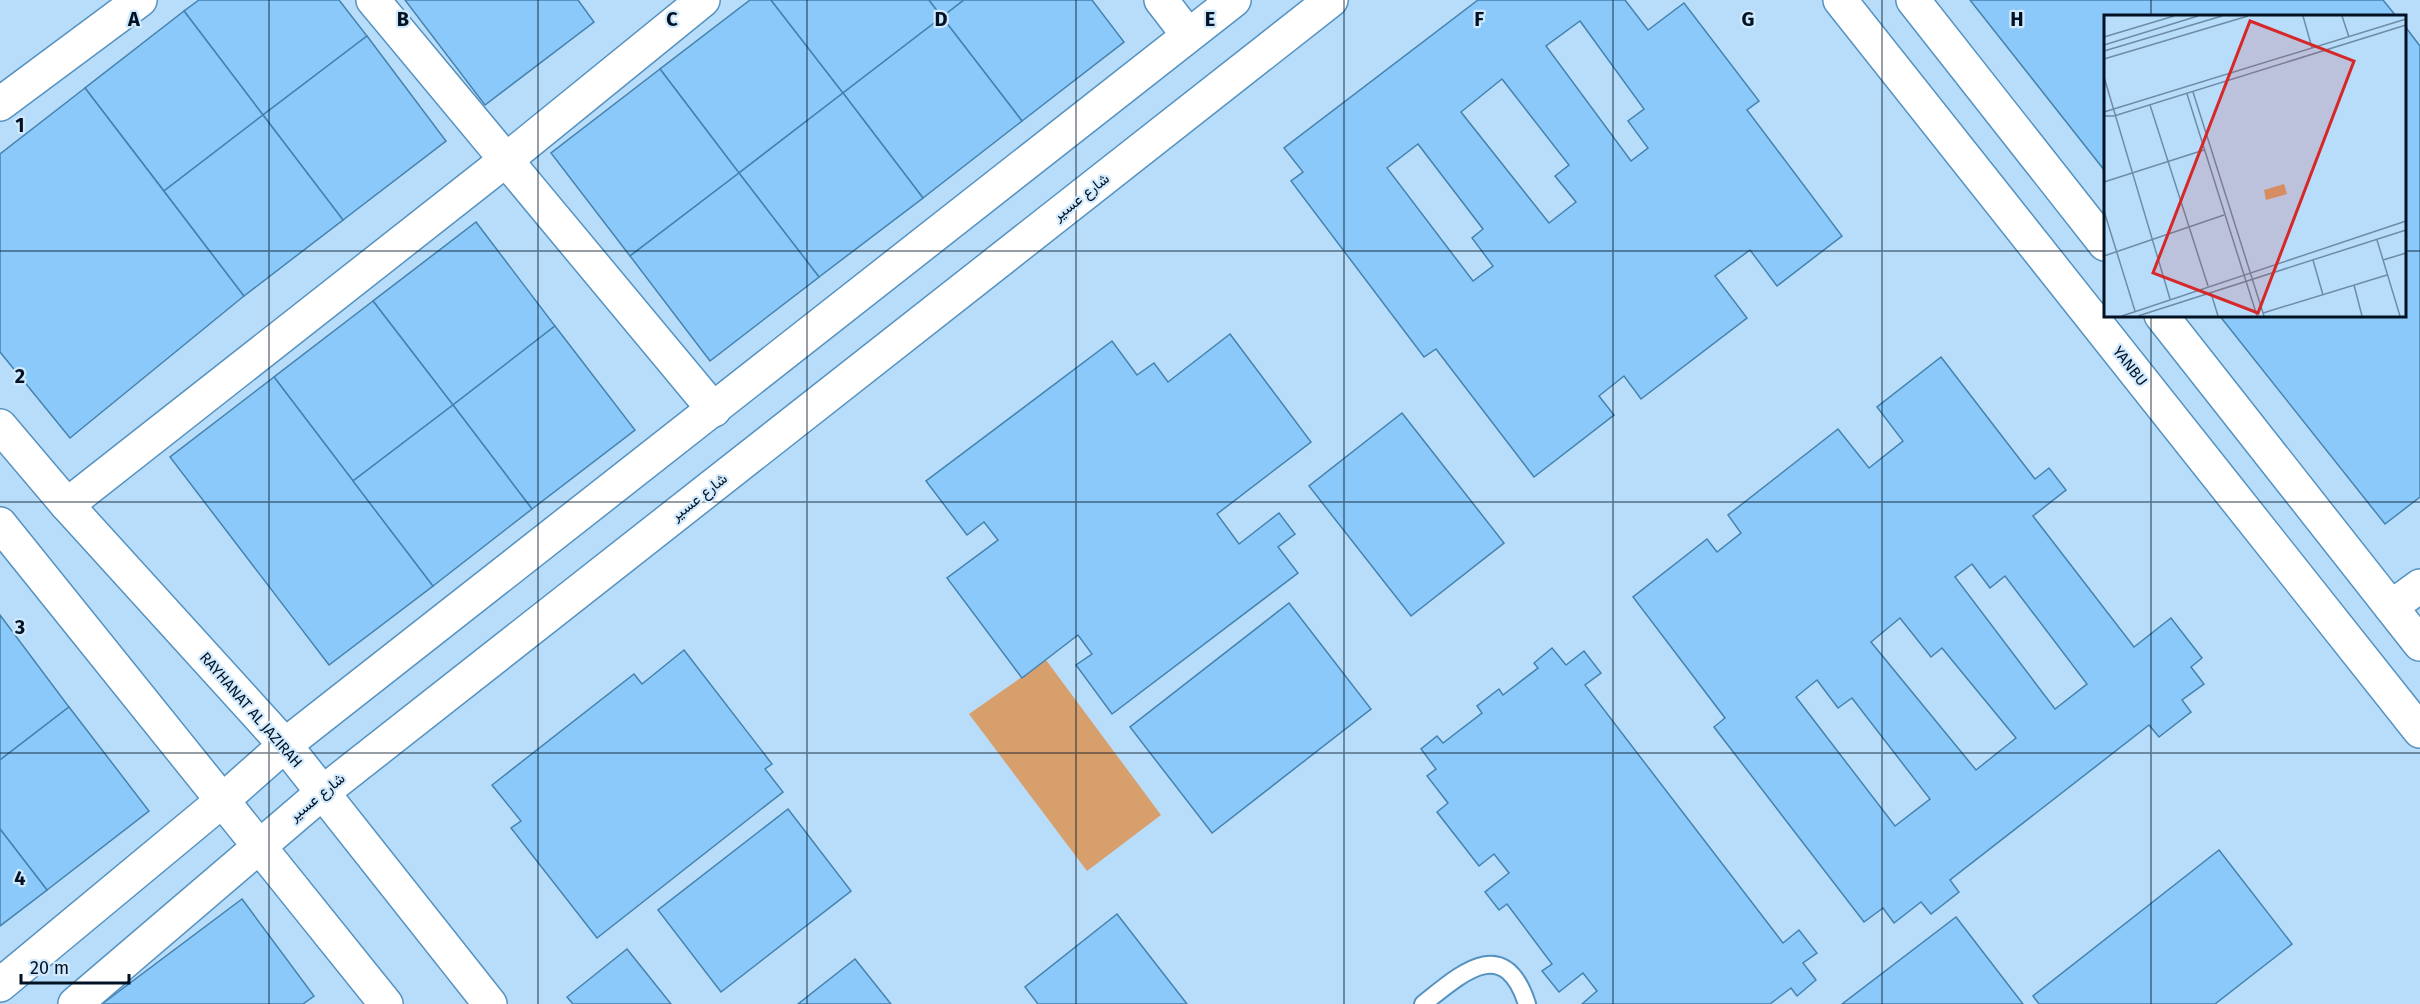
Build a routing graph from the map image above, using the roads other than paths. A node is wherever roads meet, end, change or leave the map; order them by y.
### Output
1 (140, 0) edge
2 (373, 0) edge
3 (703, 0) edge
4 (1161, 0) edge
5 (1234, 0) edge
6 (1331, 0) edge
7 (1840, 0) edge
8 (1913, 0) edge
9 (1188, 35) junction
10 (0, 104) edge
11 (506, 160) junction
12 (2104, 243) edge
13 (2162, 316) edge
14 (714, 410) junction
15 (0, 426) edge
16 (67, 506) junction
17 (6, 542) edge
18 (2420, 586) edge
19 (2391, 607) junction
20 (2420, 644) edge
21 (2420, 731) edge
22 (285, 745) junction
23 (322, 793) junction
24 (223, 800) junction
25 (259, 845) junction
26 (0, 985) edge
27 (75, 1004) edge
28 (386, 1004) edge
29 (490, 1004) edge
30 (1423, 1004) edge
31 (1527, 1004) edge

1 - 10 street
2 - 11 street
3 - 11 street
4 - 9 street
5 - 9 street
6 - 23 street, شارع عسير
7 - 21 street, YANBU
8 - 12 street
9 - 14 street
11 - 14 street
11 - 16 street
13 - 19 street
14 - 22 street
15 - 16 street, RAYHANAT AL JAZIRAH
16 - 22 street, RAYHANAT AL JAZIRAH
17 - 24 street
18 - 19 street
19 - 20 street
22 - 23 street, RAYHANAT AL JAZIRAH
22 - 24 street
23 - 25 street, شارع عسير
23 - 29 street, RAYHANAT AL JAZIRAH
24 - 25 street
24 - 26 street
25 - 27 street, شارع عسير
25 - 28 street
30 - 31 lane

